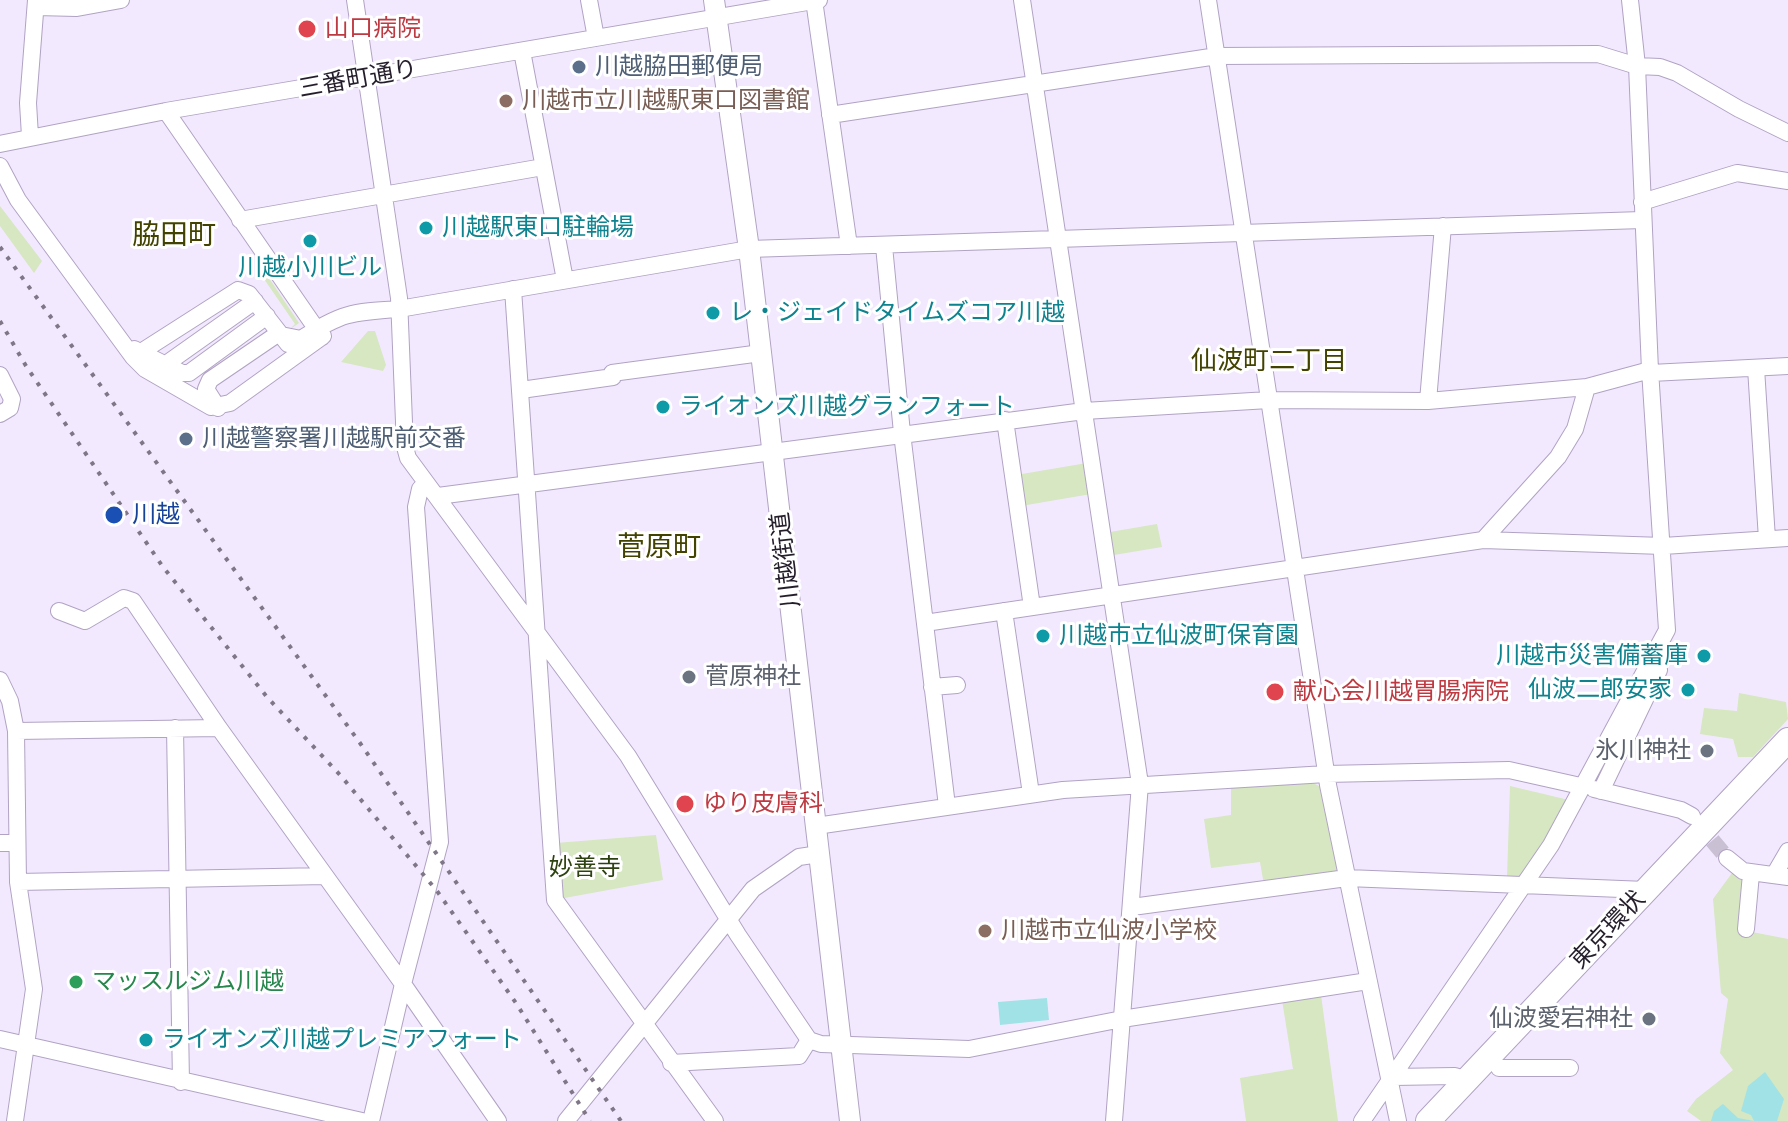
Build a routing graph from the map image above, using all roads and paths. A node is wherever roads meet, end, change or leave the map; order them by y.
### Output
1 (121, 0) edge
2 (355, 0) edge
3 (589, 0) edge
4 (816, 0) edge
5 (1022, 0) edge
6 (1208, 0) edge
7 (1630, 0) edge
8 (36, 4) edge
9 (715, 9) edge
10 (596, 38) junction
11 (522, 51) junction
12 (1217, 56) junction
13 (1637, 66) junction
14 (367, 77) junction
15 (1035, 85) junction
16 (166, 111) junction
17 (830, 115) junction
18 (1788, 133) edge
19 (30, 136) junction
20 (0, 144) edge
21 (0, 166) edge
22 (543, 167) junction
23 (1788, 181) edge
24 (386, 194) junction
25 (1642, 202) junction
26 (240, 220) junction
27 (1642, 220) junction
28 (1443, 226) junction
29 (1244, 233) junction
30 (1058, 239) junction
31 (849, 246) junction
32 (884, 246) junction
33 (749, 249) junction
34 (565, 280) junction
35 (513, 289) junction
36 (255, 301) junction
37 (399, 309) junction
38 (267, 316) junction
39 (319, 333) junction
40 (280, 334) junction
41 (135, 349) junction
42 (761, 353) junction
43 (166, 364) junction
44 (1788, 366) edge
45 (282, 367) junction
46 (1756, 368) junction
47 (1650, 372) junction
48 (0, 375) edge
49 (1587, 387) junction
50 (521, 390) junction
51 (1269, 400) junction
52 (1428, 401) junction
53 (218, 408) junction
54 (1084, 411) junction
55 (0, 414) edge
56 (1005, 420) junction
57 (902, 433) junction
58 (772, 449) junction
59 (426, 483) junction
60 (525, 483) junction
61 (438, 496) junction
62 (1788, 538) edge
63 (1767, 539) junction
64 (1483, 540) junction
65 (1663, 546) junction
66 (1294, 567) junction
67 (1112, 596) junction
68 (1032, 607) junction
69 (59, 611) dead end
70 (1004, 611) junction
71 (925, 623) junction
72 (537, 630) junction
73 (1655, 652) junction
74 (0, 680) edge
75 (957, 685) dead end
76 (932, 687) junction
77 (175, 728) junction
78 (219, 728) junction
79 (16, 731) junction
80 (1788, 740) edge
81 (1788, 762) edge
82 (1326, 774) junction
83 (1140, 784) junction
84 (1576, 785) dead end
85 (1031, 794) junction
86 (947, 806) junction
87 (1692, 816) tunnel mouth
88 (816, 826) junction
89 (8, 843) edge
90 (1788, 851) edge
91 (819, 854) junction
92 (1727, 858) tunnel mouth
93 (1751, 874) junction
94 (325, 876) junction
95 (1781, 876) edge
96 (1347, 878) junction
97 (178, 880) junction
98 (18, 882) junction
99 (1527, 882) junction
100 (1646, 890) junction
101 (1132, 907) junction
102 (728, 918) junction
103 (1746, 929) dead end
104 (1368, 981) junction
105 (403, 984) junction
106 (1122, 1019) junction
107 (645, 1025) junction
108 (0, 1039) edge
109 (809, 1040) junction
110 (841, 1043) junction
111 (28, 1046) junction
112 (671, 1063) junction
113 (1499, 1068) junction
114 (1570, 1068) dead end
115 (1391, 1080) junction
116 (1467, 1080) junction
117 (181, 1082) junction
118 (15, 1121) edge
119 (362, 1121) edge
120 (371, 1121) edge
121 (498, 1121) edge
122 (566, 1121) edge
123 (715, 1121) edge
124 (850, 1121) edge
125 (1114, 1121) edge
126 (1362, 1121) edge
127 (1398, 1121) edge
128 (1428, 1121) edge
129 (1448, 1121) edge

1 - 8 street
2 - 14 street
3 - 10 street
4 - 9 street, 三番町通り
4 - 17 street
5 - 15 street
6 - 12 street
7 - 13 street
8 - 19 street
9 - 10 street, 三番町通り
9 - 33 main road, 川越街道
10 - 11 street, 三番町通り
11 - 14 street, 三番町通り
11 - 22 street
12 - 13 street
12 - 15 street
12 - 29 street
13 - 18 street
13 - 25 street
14 - 16 street, 三番町通り
14 - 24 street
15 - 17 street
15 - 30 street
16 - 19 street, 三番町通り
16 - 26 street
17 - 31 street
19 - 20 street, 三番町通り
21 - 41 street
22 - 24 street
22 - 34 street
23 - 25 street
24 - 26 street
24 - 37 street
25 - 27 street
26 - 39 street
27 - 28 street
27 - 47 street
28 - 29 street
28 - 52 street
29 - 30 street
29 - 51 street
30 - 32 street
30 - 54 street
31 - 32 street
31 - 33 street
32 - 57 street
33 - 34 street
33 - 42 main road, 川越街道
34 - 35 street
35 - 37 street
35 - 50 street
36 - 38 street
36 - 41 street
36 - 43 street
37 - 39 street
37 - 59 street
38 - 40 street
38 - 43 street
39 - 40 street
39 - 45 street
40 - 45 street
40 - 53 street
41 - 43 street
41 - 53 street
42 - 50 street
42 - 58 main road, 川越街道
44 - 46 street
45 - 53 street
46 - 47 street
46 - 63 street
47 - 49 street
47 - 65 street
48 - 55 street
49 - 52 street
49 - 64 street
50 - 60 street
51 - 52 street
51 - 54 street
51 - 66 street
54 - 56 street
54 - 67 street
56 - 57 street
56 - 68 street
57 - 58 street
57 - 71 street
58 - 60 street
58 - 88 main road, 川越街道
59 - 61 street
59 - 105 street
60 - 61 street
60 - 72 street
61 - 72 street
62 - 63 street
63 - 65 street
64 - 65 street
64 - 66 street
65 - 73 street
66 - 67 street
66 - 82 street
67 - 68 street
67 - 83 street
68 - 70 street
69 - 78 street
70 - 71 street
70 - 85 street
71 - 76 street
72 - 102 street
72 - 107 street
73 - 87 street
73 - 99 street
74 - 79 street
75 - 76 street
76 - 86 street
77 - 78 street
77 - 79 street
77 - 97 street
78 - 94 street
79 - 89 street
80 - 100 highway, 東京環状
81 - 113 highway, 東京環状
82 - 83 street
82 - 84 street
82 - 96 street
83 - 85 street
83 - 101 street
85 - 86 street
86 - 88 street
88 - 91 main road, 川越街道
89 - 98 street
90 - 95 street
91 - 102 street
91 - 110 main road, 川越街道
92 - 93 street
93 - 95 street
93 - 103 street
94 - 97 street
94 - 105 street
96 - 99 street
96 - 101 street
96 - 104 street
97 - 98 street
97 - 117 street
98 - 111 street
99 - 100 street
99 - 115 street
100 - 116 highway, 東京環状
101 - 106 street
102 - 107 street
102 - 109 street
104 - 106 street
104 - 115 street
105 - 120 street
105 - 121 street
106 - 110 street
106 - 125 street
107 - 112 street
107 - 122 street
108 - 111 street
109 - 110 street
109 - 112 street
110 - 124 main road, 川越街道
111 - 117 street
111 - 118 street
112 - 123 street
113 - 114 street
113 - 129 highway, 東京環状
115 - 116 street
115 - 126 street
115 - 127 street
116 - 128 highway, 東京環状
117 - 119 street

